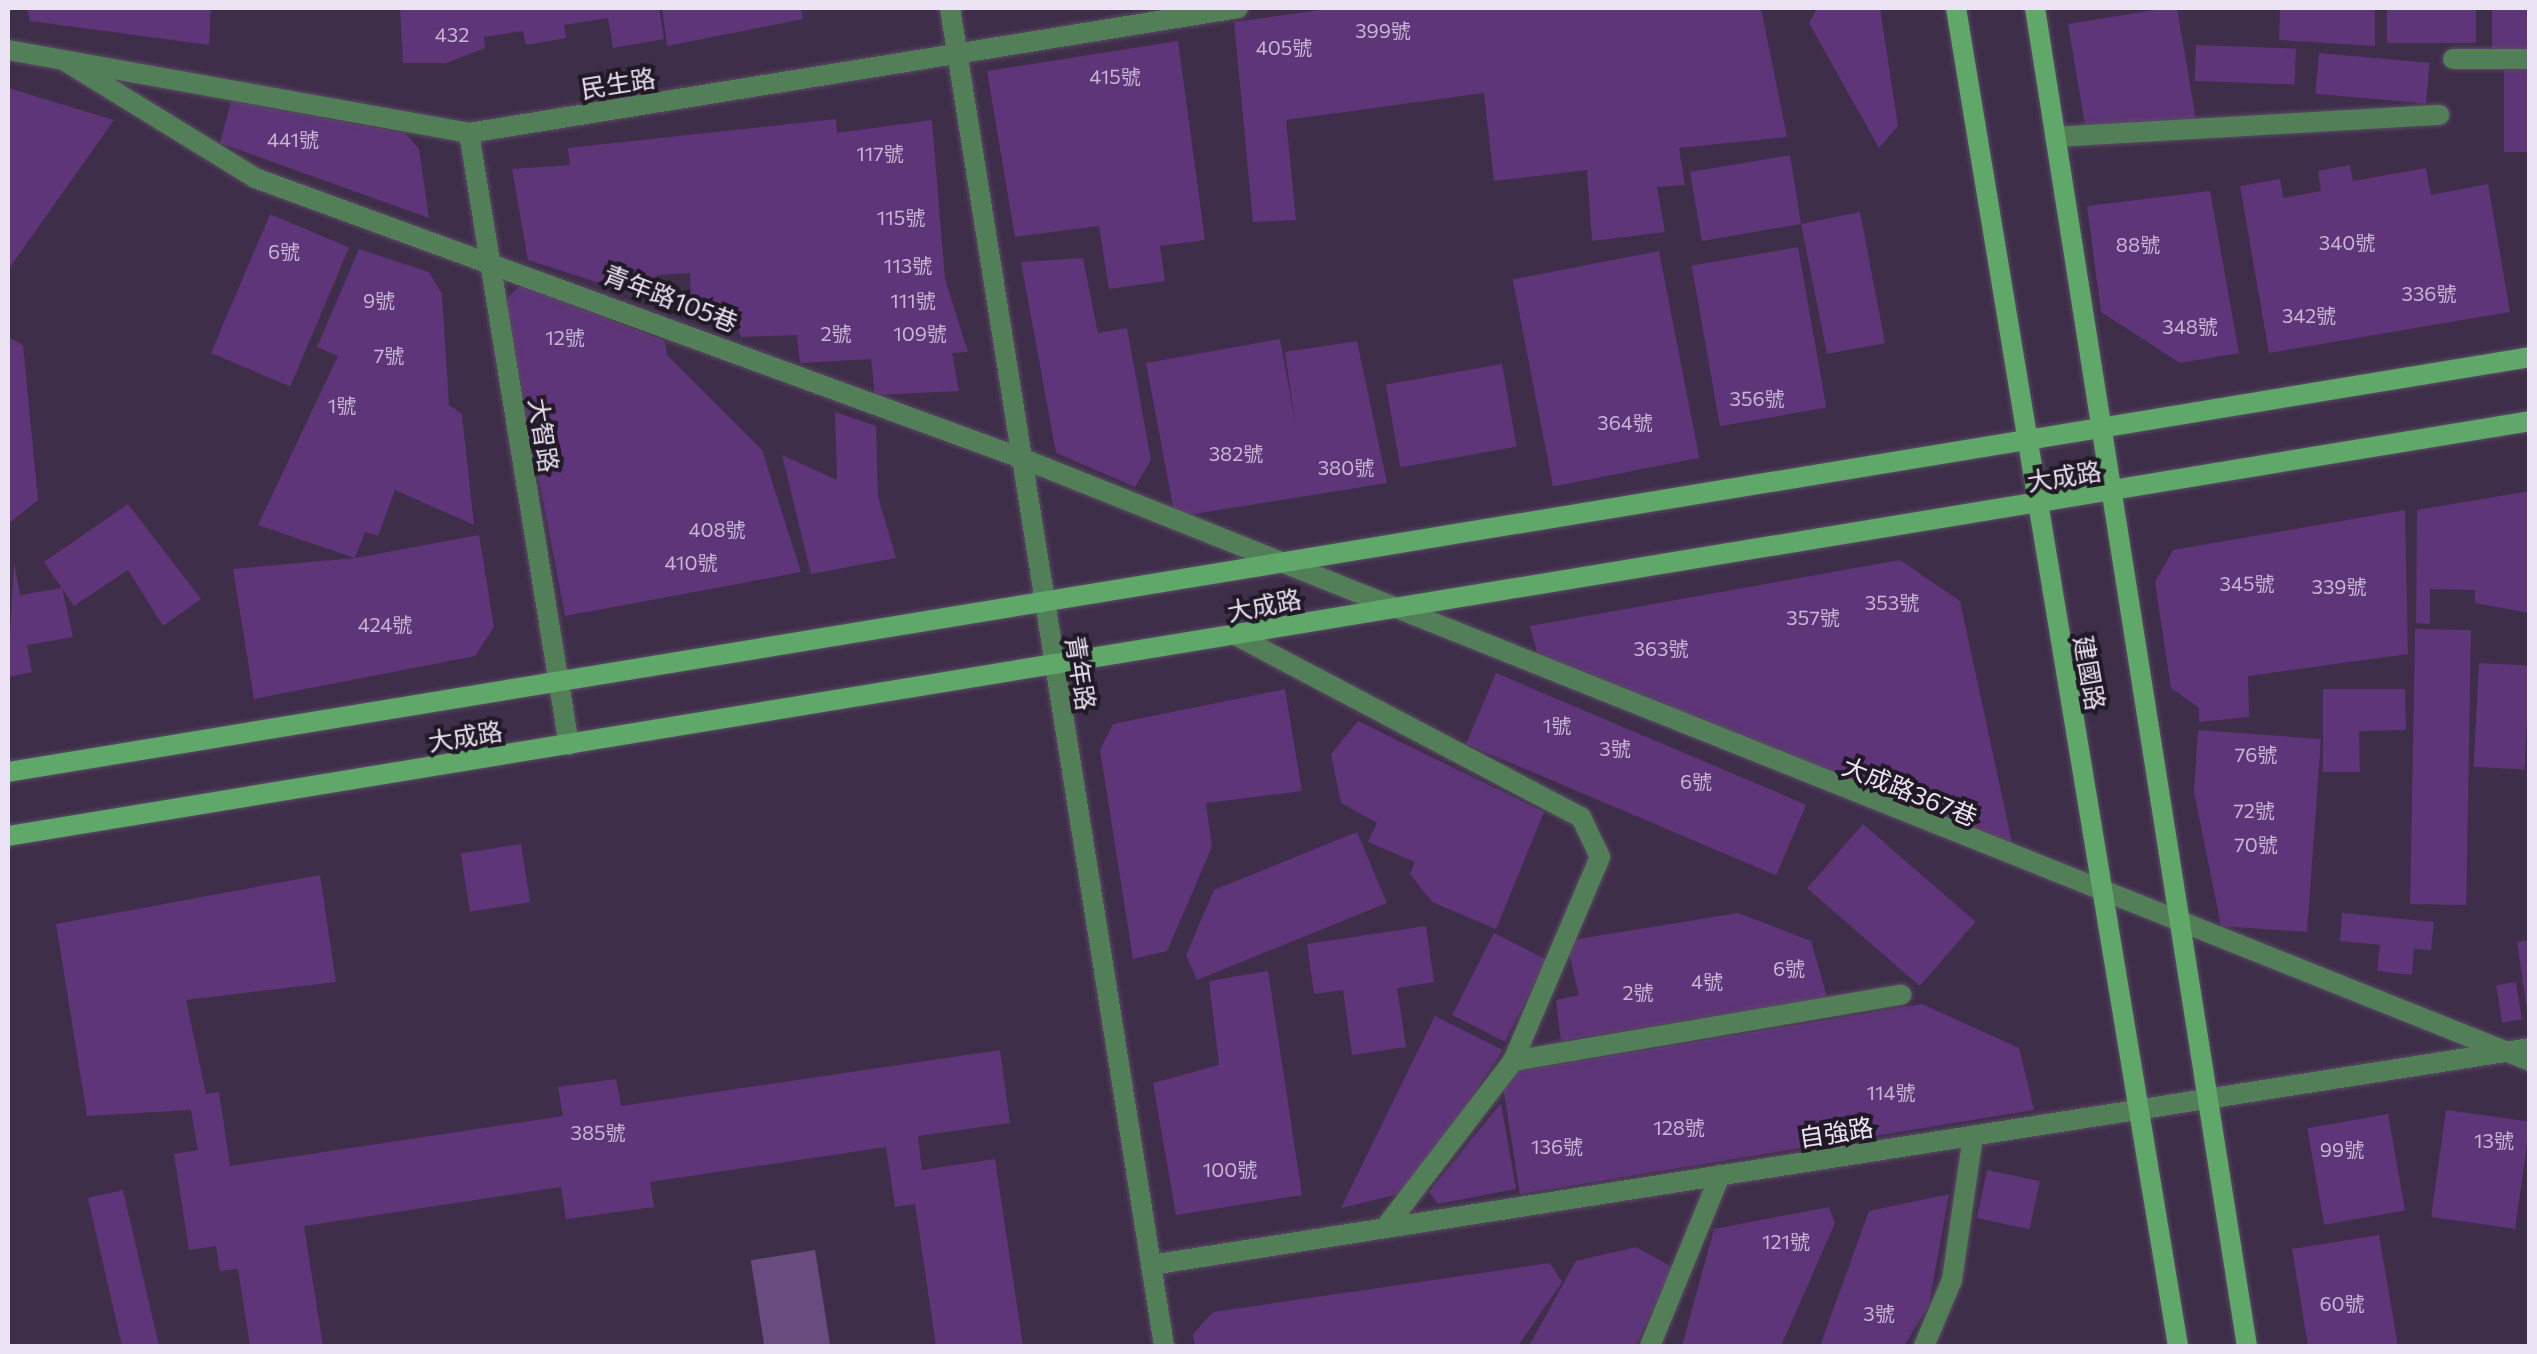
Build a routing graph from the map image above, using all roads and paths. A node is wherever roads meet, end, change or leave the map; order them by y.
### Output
1 (950, 8) edge
2 (1238, 8) edge
3 (1956, 8) edge
4 (2035, 8) edge
5 (8, 50) edge
6 (957, 53) junction
7 (2452, 59) dead end
8 (2530, 59) edge
9 (64, 60) junction
10 (2439, 115) dead end
11 (469, 133) junction
12 (2055, 137) junction
13 (489, 256) junction
14 (2530, 357) edge
15 (2530, 421) edge
16 (2099, 430) junction
17 (2026, 442) junction
18 (1021, 458) junction
19 (2110, 494) junction
20 (2036, 506) junction
21 (1272, 566) junction
22 (1044, 603) junction
23 (1377, 608) junction
24 (1237, 636) junction
25 (1054, 666) junction
26 (558, 682) junction
27 (570, 745) junction
28 (8, 772) edge
29 (8, 836) edge
30 (2103, 894) junction
31 (2176, 923) junction
32 (1900, 995) dead end
33 (2530, 1048) edge
34 (2506, 1052) junction
35 (2530, 1061) edge
36 (1513, 1062) junction
37 (2206, 1099) junction
38 (2138, 1110) junction
39 (1973, 1136) junction
40 (1720, 1175) junction
41 (1385, 1228) junction
42 (1151, 1265) junction
43 (1164, 1346) edge
44 (1650, 1346) edge
45 (1924, 1346) edge
46 (2178, 1346) edge
47 (2248, 1346) edge

1 - 6 street, 青年路
2 - 6 street, 民生路
3 - 17 main road, 建國路
4 - 12 main road, 建國路
5 - 9 street, 民生路
6 - 11 street, 民生路
6 - 18 street, 青年路
7 - 8 street
9 - 11 street, 民生路
9 - 13 street, 青年路105巷
10 - 12 street
11 - 13 street, 大智路
12 - 16 main road, 建國路
13 - 18 street, 青年路105巷
13 - 26 street, 大智路
14 - 16 main road, 大成路
15 - 19 main road, 大成路
16 - 17 main road, 大成路
16 - 19 main road, 建國路
17 - 20 main road, 建國路
17 - 21 main road, 大成路
18 - 21 street, 青年路105巷
18 - 22 street, 青年路
19 - 20 main road, 大成路
19 - 31 main road, 建國路
20 - 23 main road, 大成路
20 - 30 main road, 建國路
21 - 22 main road, 大成路
21 - 23 street, 大成路367巷
22 - 25 street, 青年路
22 - 26 main road, 大成路
23 - 24 main road, 大成路
23 - 30 street, 大成路367巷
24 - 25 main road, 大成路
24 - 36 street
25 - 27 main road, 大成路
25 - 42 street, 青年路
26 - 27 street, 大智路
26 - 28 main road, 大成路
27 - 29 main road, 大成路
30 - 31 street, 大成路367巷
30 - 38 main road, 建國路
31 - 34 street, 大成路367巷
31 - 37 main road, 建國路
32 - 36 street
33 - 34 street, 自強路
34 - 35 street, 大成路367巷
34 - 37 street, 自強路
36 - 41 street
37 - 38 street, 自強路
37 - 47 main road, 建國路
38 - 39 street, 自強路
38 - 46 main road, 建國路
39 - 40 street, 自強路
39 - 45 street
40 - 41 street, 自強路
40 - 44 street
41 - 42 street, 自強路
42 - 43 street, 青年路

